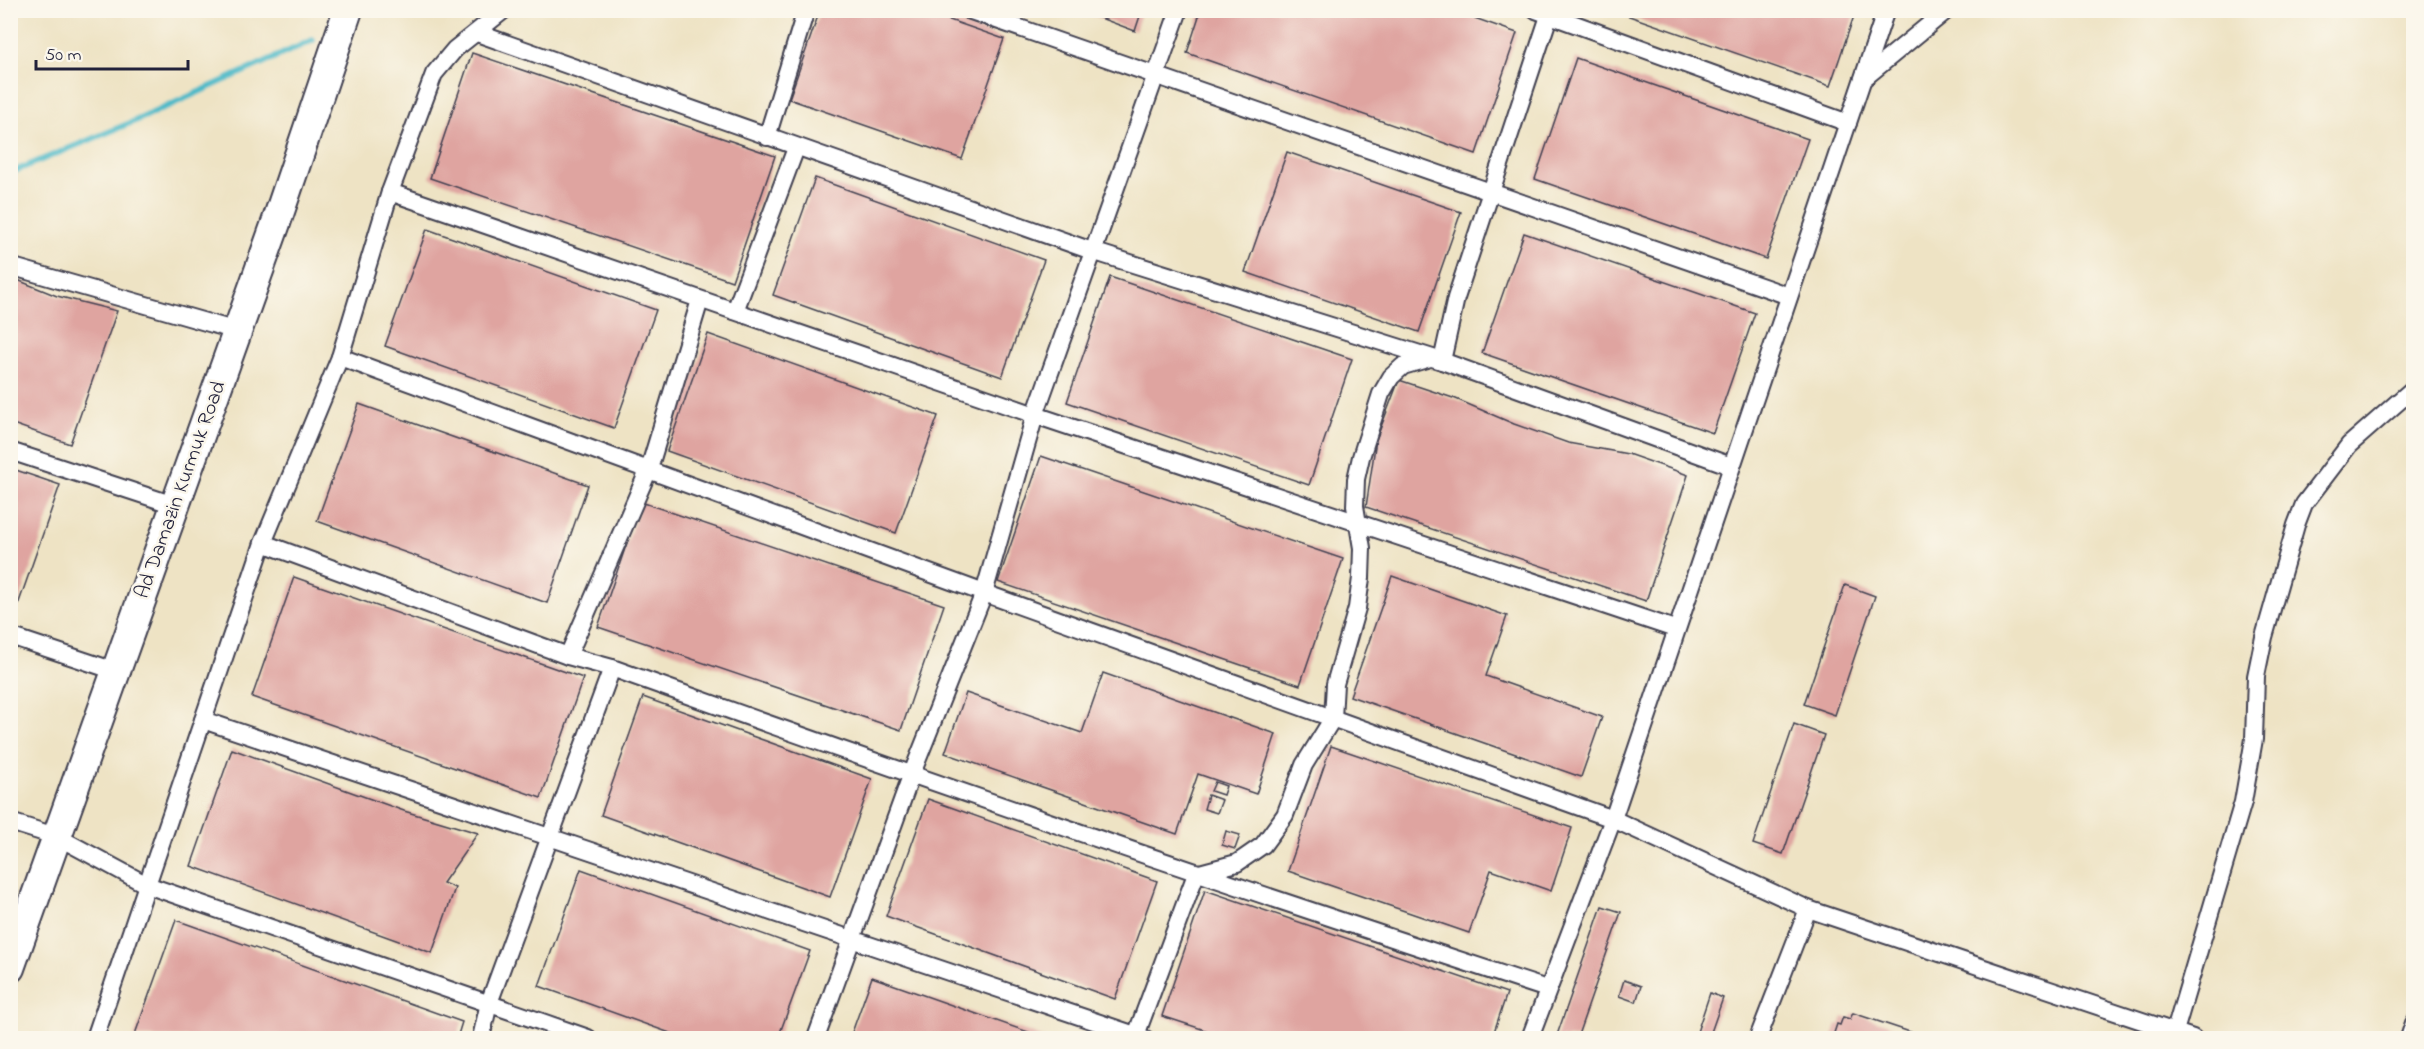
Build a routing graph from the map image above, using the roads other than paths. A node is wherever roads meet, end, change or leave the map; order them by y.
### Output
1 (504, 10) edge
2 (807, 10) edge
3 (969, 10) edge
4 (1179, 10) edge
5 (1886, 10) edge
6 (1947, 10) edge
7 (1543, 13) edge
8 (342, 16) edge
9 (477, 33) junction
10 (1155, 75) junction
11 (1863, 80) junction
12 (1848, 123) junction
13 (767, 137) junction
14 (796, 147) junction
15 (390, 192) junction
16 (1493, 192) junction
17 (1092, 251) junction
18 (10, 266) edge
19 (1789, 296) junction
20 (700, 300) junction
21 (735, 311) junction
22 (237, 331) junction
23 (340, 357) junction
24 (1436, 360) junction
25 (2414, 388) edge
26 (1035, 415) junction
27 (10, 451) edge
28 (1731, 466) junction
29 (649, 470) junction
30 (174, 505) junction
31 (1360, 521) junction
32 (263, 543) junction
33 (984, 593) junction
34 (1676, 629) junction
35 (10, 636) edge
36 (568, 656) junction
37 (612, 668) junction
38 (116, 671) junction
39 (1333, 718) junction
40 (203, 720) junction
41 (911, 776) junction
42 (1613, 819) junction
43 (10, 822) edge
44 (58, 837) junction
45 (550, 837) junction
46 (1196, 874) junction
47 (147, 885) junction
48 (1808, 909) junction
49 (850, 939) junction
50 (11, 963) edge
51 (1547, 989) junction
52 (489, 1003) junction
53 (2414, 1023) edge
54 (2174, 1035) edge
55 (95, 1038) edge
56 (481, 1038) edge
57 (588, 1038) edge
58 (816, 1038) edge
59 (1138, 1038) edge
60 (1530, 1038) edge
61 (1758, 1038) edge
62 (2193, 1038) edge
63 (2409, 1038) edge

1 - 9 street
2 - 13 street
3 - 10 street
4 - 10 street
5 - 11 street
6 - 11 street
7 - 12 street
7 - 16 street
8 - 22 highway, Ad Damazin Kurmuk Road
9 - 13 street
9 - 15 street
10 - 16 street
10 - 17 street
11 - 12 street
12 - 19 street
13 - 14 street
14 - 17 street
14 - 21 street
15 - 20 street
15 - 23 street
16 - 19 street
16 - 24 street
17 - 24 street
17 - 26 street
18 - 22 street
19 - 28 street
20 - 21 street
20 - 29 street
21 - 26 street
22 - 30 highway, Ad Damazin Kurmuk Road
23 - 29 street
23 - 32 street
24 - 28 street
24 - 31 street
25 - 54 street
26 - 31 street
26 - 33 street
27 - 30 street
28 - 34 street
29 - 33 street
29 - 36 street
30 - 38 highway, Ad Damazin Kurmuk Road
31 - 34 street
31 - 39 street
32 - 36 street
32 - 40 street
33 - 39 street
33 - 41 street
34 - 42 street
35 - 38 street
36 - 37 street
37 - 41 street
37 - 45 street
38 - 44 highway, Ad Damazin Kurmuk Road
39 - 42 street
39 - 46 street
40 - 45 street
40 - 47 street
41 - 46 street
41 - 49 street
42 - 48 street
42 - 51 street
43 - 44 street
44 - 47 street
44 - 50 highway, Ad Damazin Kurmuk Road
45 - 49 street
45 - 52 street
46 - 51 street
46 - 59 street
47 - 52 street
47 - 55 street
48 - 54 street
48 - 61 street
49 - 58 street
49 - 59 street
51 - 60 street
52 - 56 street
52 - 57 street
53 - 63 street
54 - 62 street

